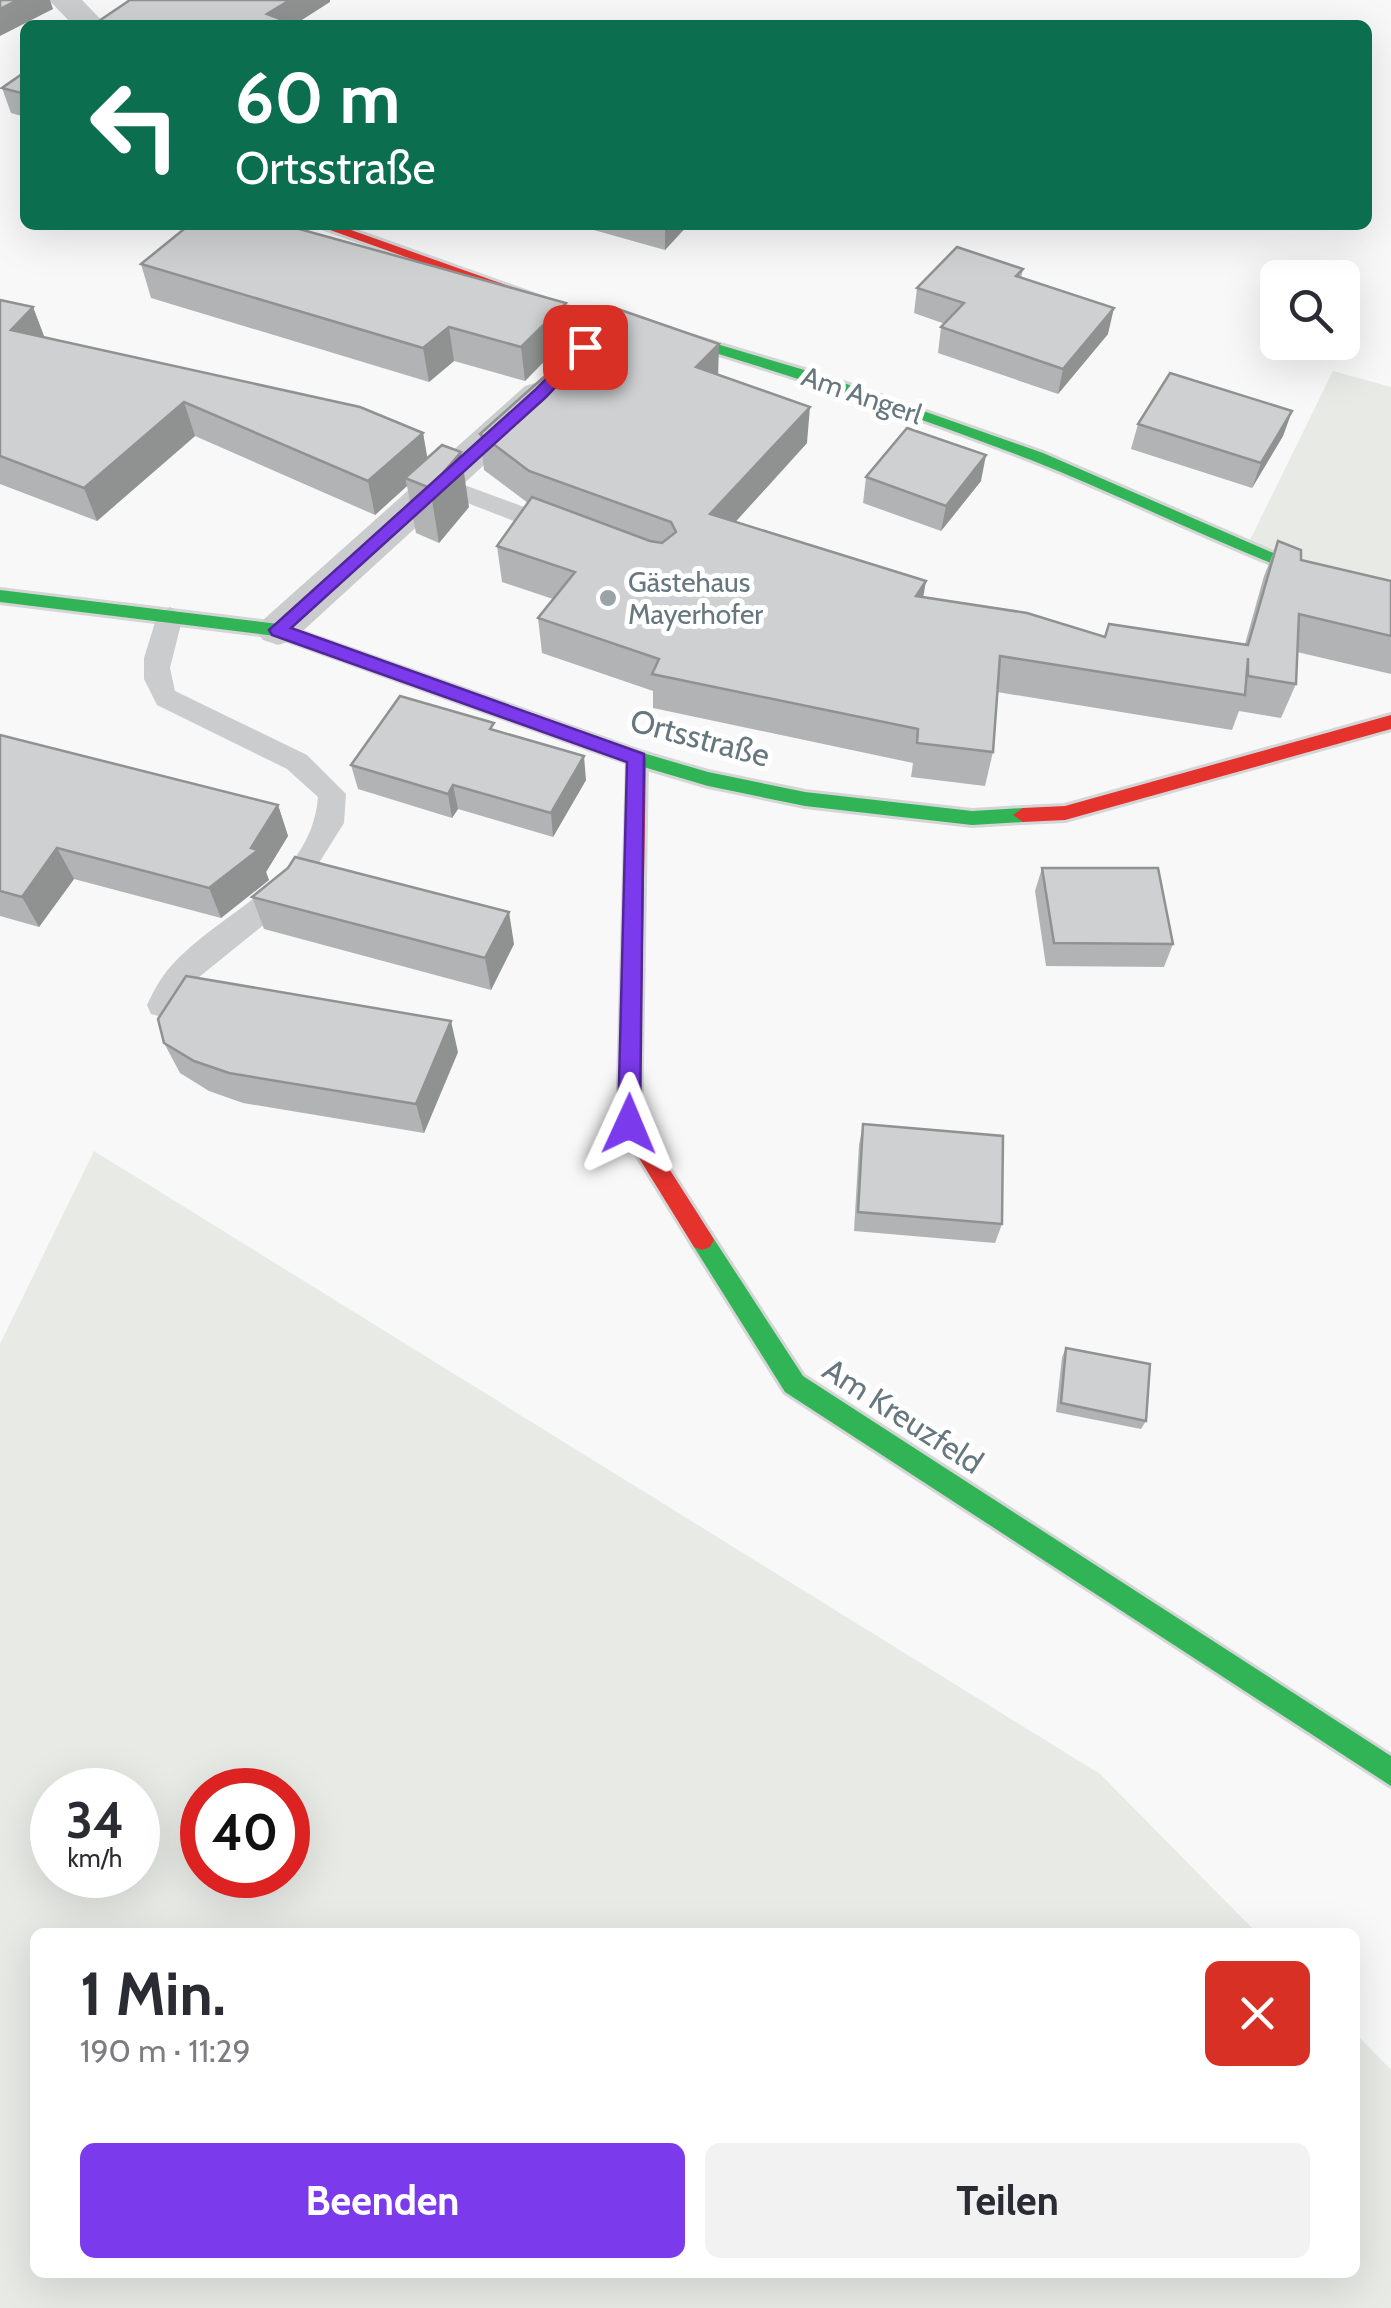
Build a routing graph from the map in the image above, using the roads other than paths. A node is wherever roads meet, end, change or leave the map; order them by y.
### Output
1 (64, 0) edge
2 (85, 20) edge
3 (334, 230) edge
4 (585, 347) junction
5 (437, 483) junction
6 (587, 539) edge
7 (0, 596) edge
8 (1391, 599) edge
9 (170, 616) junction
10 (278, 630) junction
11 (1391, 722) edge
12 (637, 758) junction
13 (162, 1005) edge
14 (1391, 1772) edge

1 - 2 street
3 - 4 street, Am Angerl
4 - 5 street
4 - 8 street, Am Angerl
5 - 6 lane
5 - 10 street
7 - 9 street, Ortsstraße
9 - 10 street, Ortsstraße
9 - 13 lane
10 - 12 street, Ortsstraße
11 - 12 street, Ortsstraße
12 - 14 street, Am Kreuzfeld

